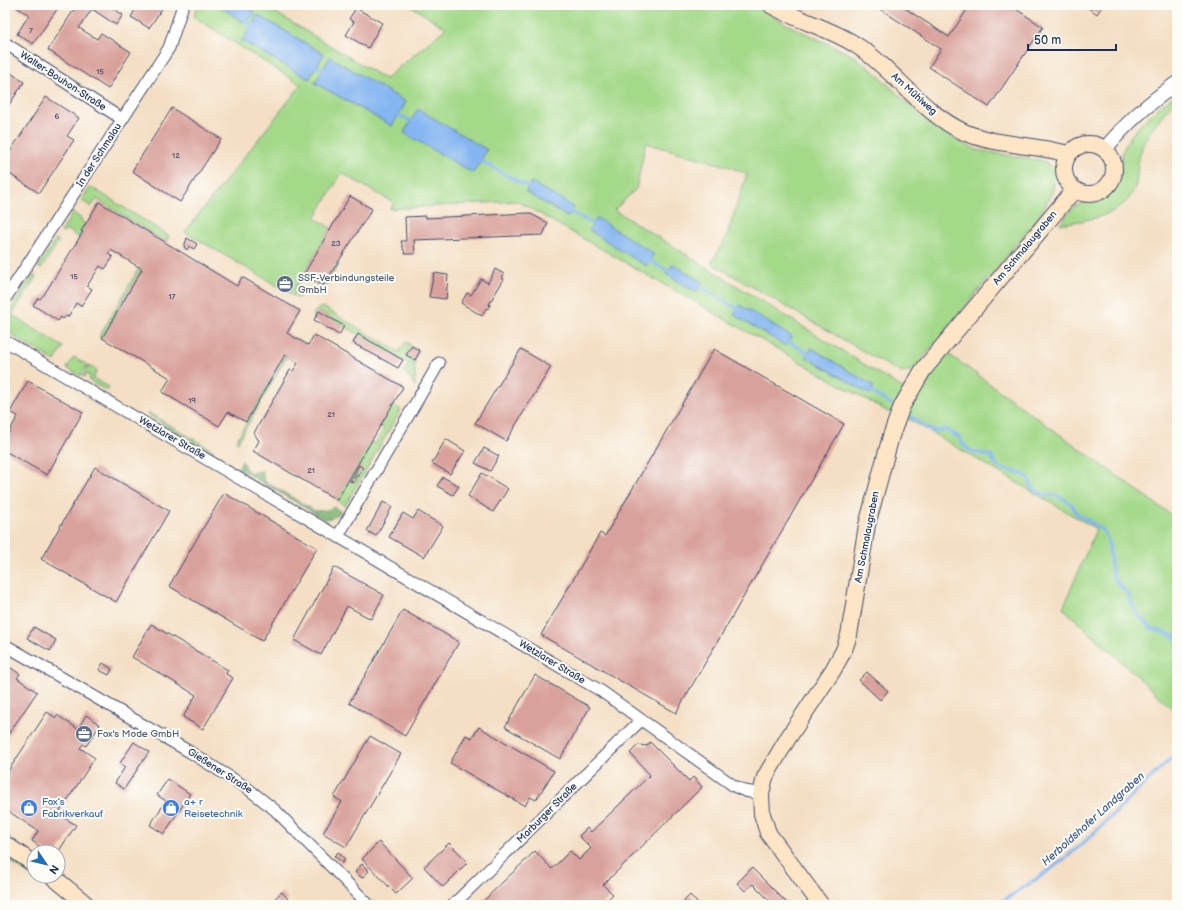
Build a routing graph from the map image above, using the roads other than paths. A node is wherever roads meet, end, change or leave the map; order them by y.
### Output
1 (183, 5) edge
2 (771, 5) edge
3 (5, 43) edge
4 (1177, 83) edge
5 (122, 119) junction
6 (1105, 148) junction
7 (1068, 154) junction
8 (1074, 190) junction
9 (5, 299) edge
10 (5, 341) edge
11 (439, 363) dead end
12 (338, 536) junction
13 (5, 645) edge
14 (640, 721) junction
15 (761, 794) junction
16 (5, 844) edge
17 (26, 858) edge
18 (62, 884) edge
19 (87, 905) edge
20 (369, 905) edge
21 (453, 905) edge
22 (821, 905) edge

1 - 5 street, In der Schmalau
2 - 7 main road, Am Mühlweg
3 - 5 street, Walter-Bouhon-Straße
4 - 6 street
5 - 9 street, In der Schmalau
6 - 7 main road
6 - 8 main road
7 - 8 main road
8 - 15 main road, Am Schmalaugraben
10 - 12 street, Wetzlarer Straße
11 - 12 street
12 - 14 street, Wetzlarer Straße
13 - 20 street, Gießener Straße
14 - 15 street, Wetzlarer Straße
14 - 21 street, Marburger Straße
15 - 22 main road, Am Schmalaugraben
16 - 17 main road
18 - 19 main road

